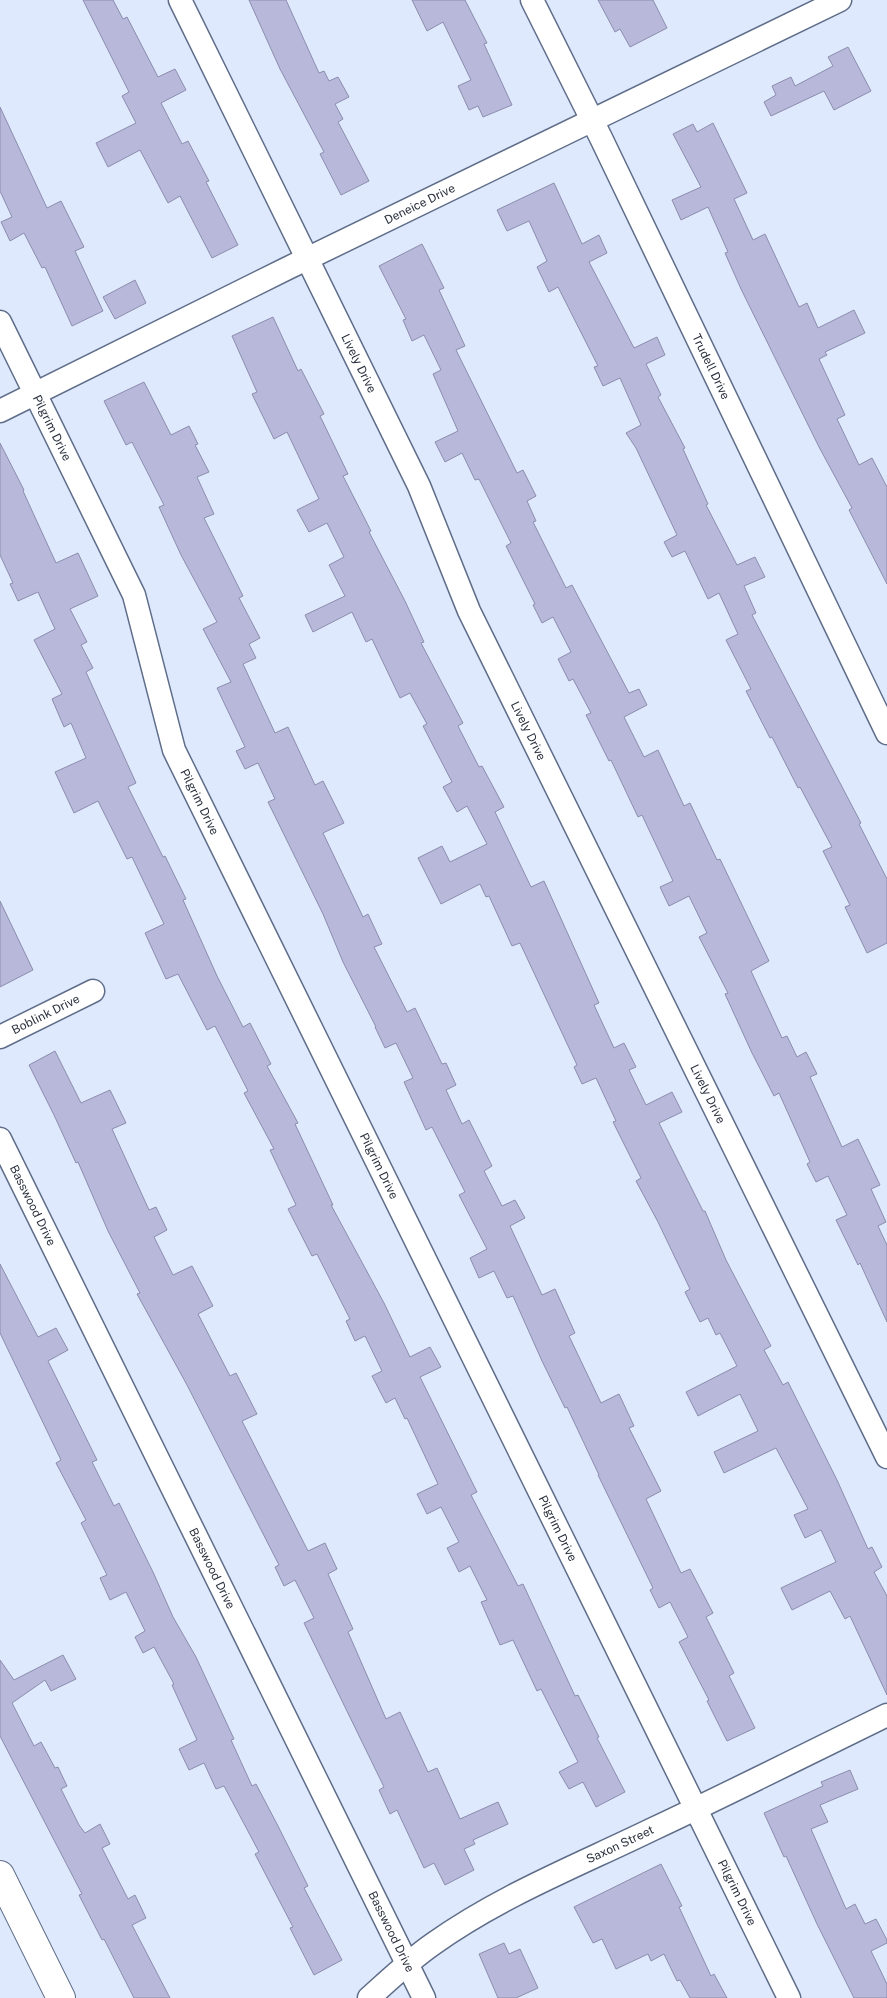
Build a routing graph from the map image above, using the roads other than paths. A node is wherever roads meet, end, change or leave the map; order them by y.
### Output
1 (180, 0) edge
2 (532, 0) edge
3 (840, 0) edge
4 (592, 120) junction
5 (308, 259) junction
6 (0, 322) edge
7 (36, 394) junction
8 (0, 411) edge
9 (887, 734) edge
10 (93, 991) dead end
11 (0, 1037) edge
12 (0, 1139) edge
13 (887, 1457) edge
14 (887, 1715) edge
15 (696, 1809) junction
16 (0, 1875) edge
17 (407, 1963) junction
18 (61, 1998) edge
19 (370, 1998) edge
20 (424, 1998) edge
21 (789, 1998) edge

1 - 5 street, Lively Drive
2 - 4 street, Trudell Drive
3 - 4 street, Deneice Drive
4 - 5 street, Deneice Drive
4 - 9 street, Trudell Drive
5 - 7 street, Deneice Drive
5 - 13 street, Lively Drive
6 - 7 street, Pilgrim Drive
7 - 8 street, Deneice Drive
7 - 15 street, Pilgrim Drive
10 - 11 street, Boblink Drive
12 - 17 street, Basswood Drive
14 - 15 street, Saxon Street
15 - 17 street, Saxon Street
15 - 21 street, Pilgrim Drive
16 - 18 street
17 - 19 street, Saxon Street
17 - 20 street, Basswood Drive

